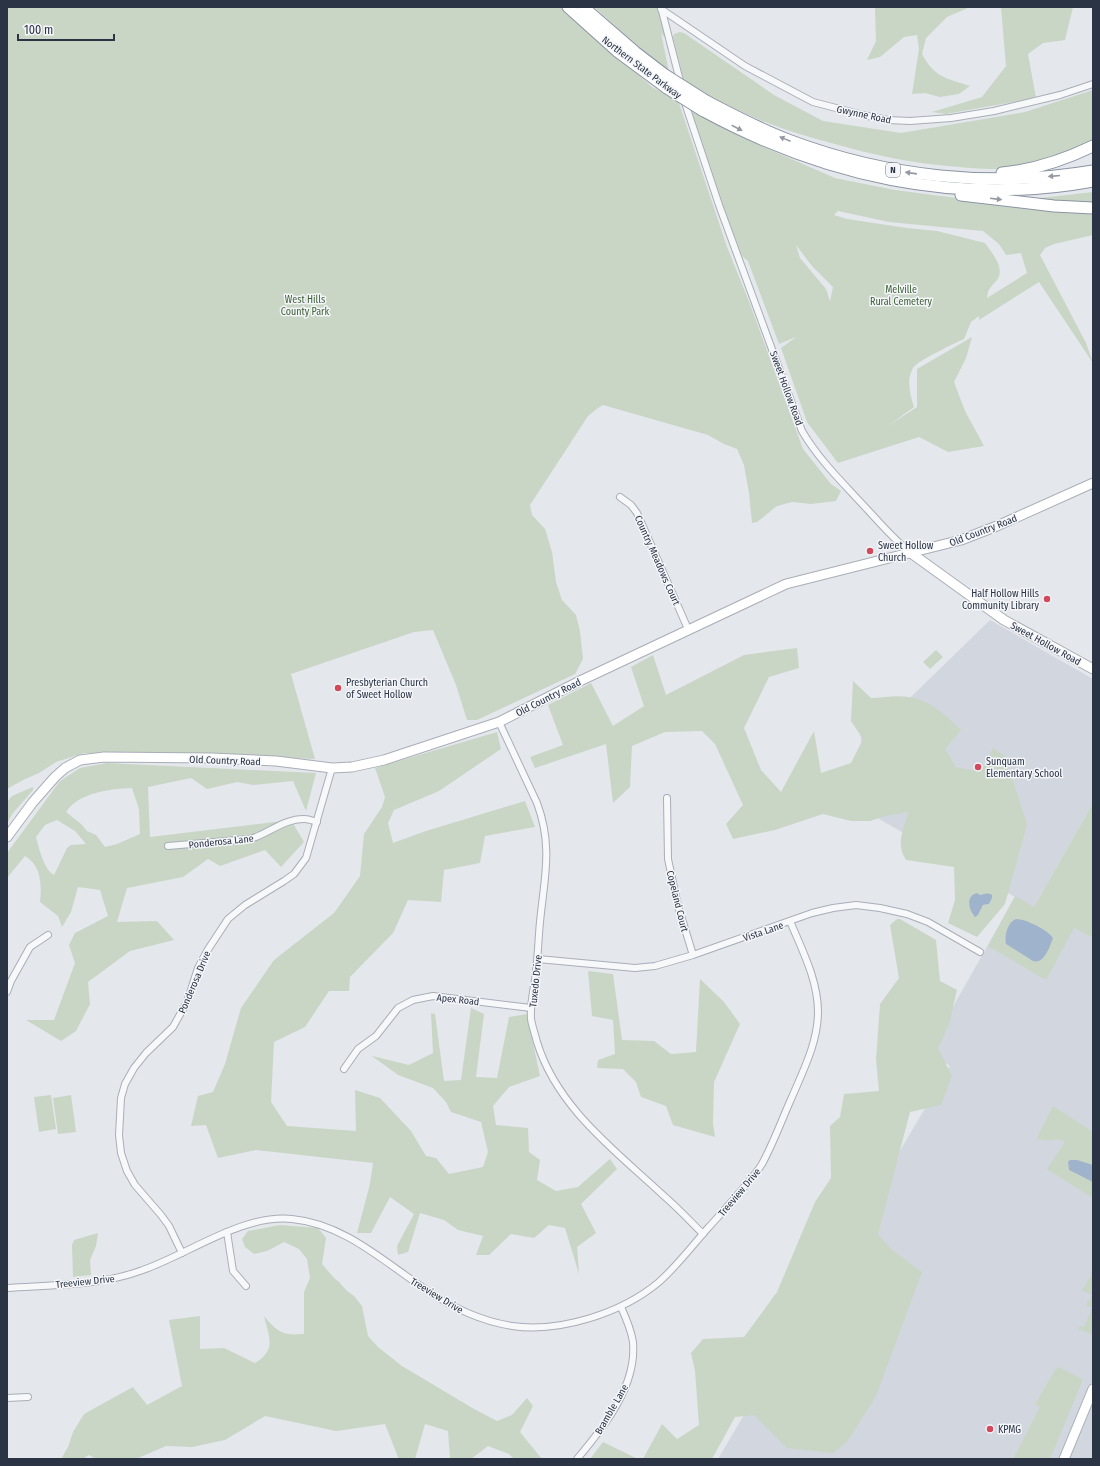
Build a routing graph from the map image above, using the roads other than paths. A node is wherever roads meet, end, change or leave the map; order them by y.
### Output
1 (568, 7) edge
2 (583, 7) edge
3 (661, 8) edge
4 (1093, 84) edge
5 (704, 105) junction
6 (1093, 146) edge
7 (1093, 171) edge
8 (937, 176) junction
9 (1093, 181) edge
10 (902, 182) junction
11 (1093, 208) edge
12 (1093, 483) edge
13 (620, 497) dead end
14 (911, 553) junction
15 (688, 629) junction
16 (1093, 669) edge
17 (499, 722) junction
18 (332, 768) junction
19 (667, 798) dead end
20 (317, 822) junction
21 (7, 837) edge
22 (168, 846) dead end
23 (790, 921) junction
24 (48, 935) dead end
25 (980, 952) dead end
26 (693, 955) junction
27 (538, 959) junction
28 (7, 992) edge
29 (531, 1008) junction
30 (344, 1069) dead end
31 (227, 1232) junction
32 (702, 1234) junction
33 (182, 1254) junction
34 (246, 1286) dead end
35 (7, 1288) edge
36 (621, 1307) junction
37 (1093, 1389) edge
38 (28, 1397) dead end
39 (7, 1398) edge
40 (577, 1459) edge
41 (1064, 1459) edge

1 - 5 highway, Northern State Parkway / N, bridge
2 - 5 highway, Northern State Parkway / N, bridge
3 - 4 street, Gwynne Road
3 - 14 street, Sweet Hollow Road
8 -> 5 highway, Northern State Parkway / N
5 -> 10 highway, Northern State Parkway / N
6 - 8 highway
7 -> 8 highway, Northern State Parkway / N
9 - 10 highway, Northern State Parkway / N
10 -> 11 highway
12 - 14 main road, Old Country Road
13 - 15 street, Country Meadows Court
14 - 15 main road, Old Country Road
14 - 16 main road, Sweet Hollow Road
15 - 17 main road, Old Country Road
17 - 18 main road, Old Country Road
17 - 27 street, Tuxedo Drive
18 - 20 street, Ponderosa Drive
18 - 21 main road, Old Country Road
19 - 26 street, Copeland Court
20 - 22 street, Ponderosa Lane
20 - 33 street, Ponderosa Drive
23 - 25 street, Vista Lane
23 - 26 street, Vista Lane
23 - 32 street, Treeview Drive
24 - 28 street
26 - 27 street, Vista Lane
27 - 29 street, Tuxedo Drive
29 - 30 street, Apex Road
29 - 32 street, Tuxedo Drive
31 - 33 street, Treeview Drive
31 - 34 street
31 - 36 street, Treeview Drive
32 - 36 street, Treeview Drive
33 - 35 street, Treeview Drive
36 - 40 street, Bramble Lane
37 - 41 main road
38 - 39 street

